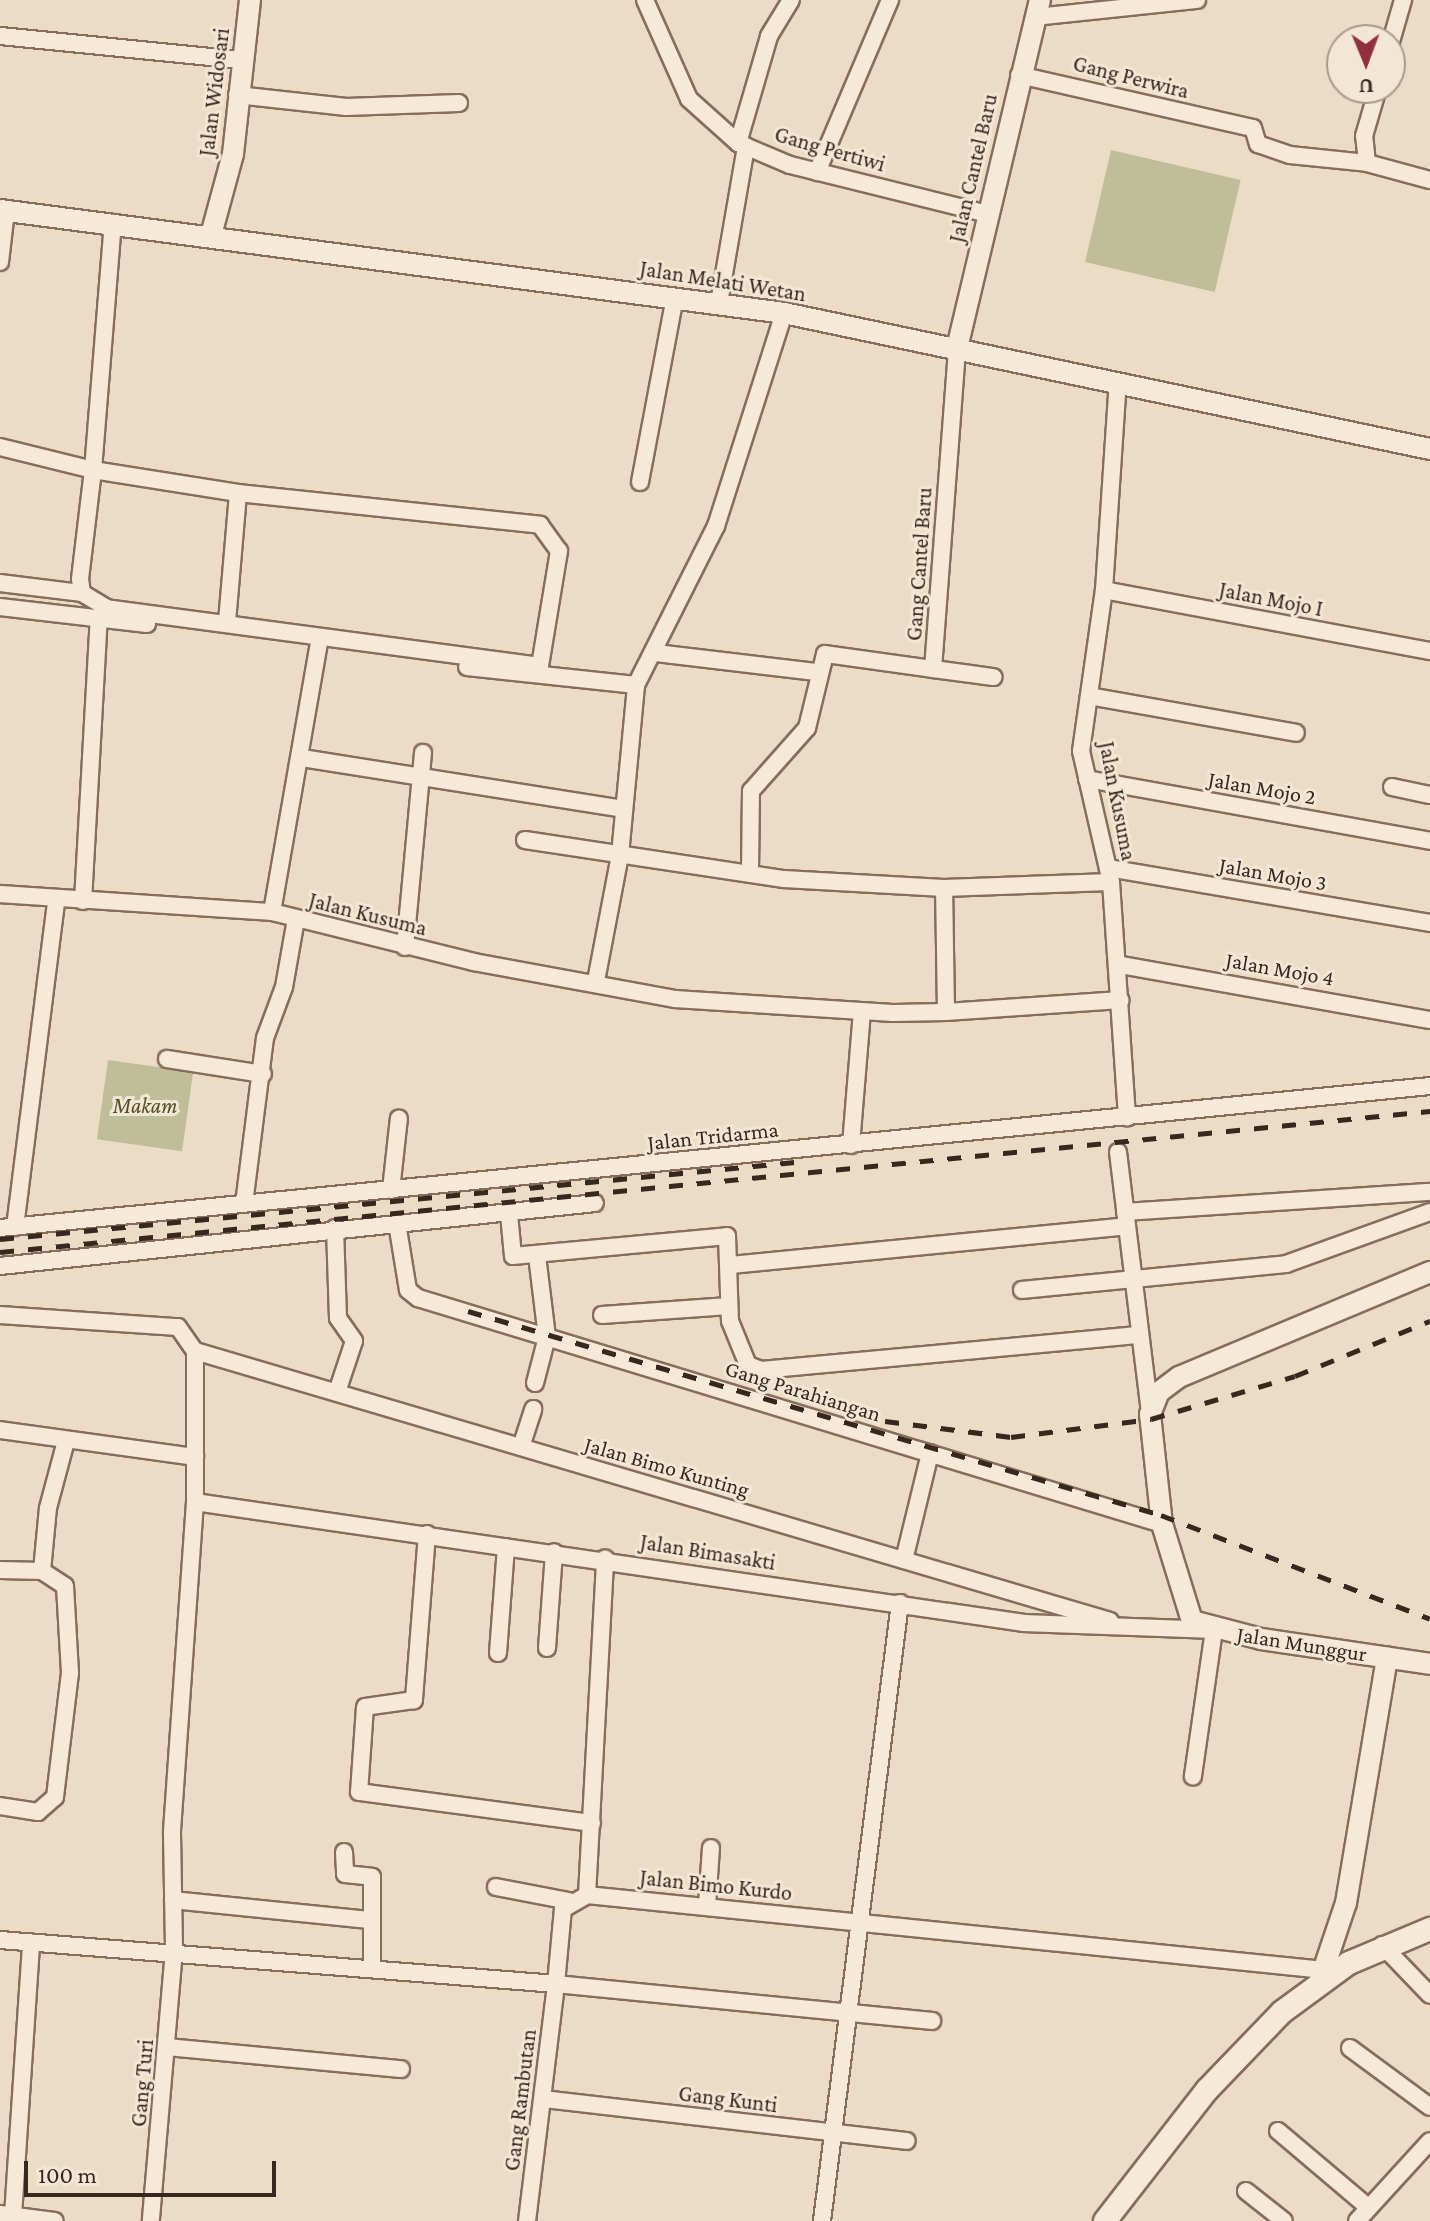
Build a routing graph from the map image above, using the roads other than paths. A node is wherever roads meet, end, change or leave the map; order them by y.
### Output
1 (250, 0) edge
2 (645, 0) edge
3 (791, 0) edge
4 (890, 0) edge
5 (1197, 0) edge
6 (1403, 0) edge
7 (1038, 8) edge
8 (1396, 24) edge
9 (0, 36) edge
10 (240, 60) junction
11 (1019, 75) junction
12 (237, 95) junction
13 (459, 103) dead end
14 (1373, 104) edge
15 (742, 144) junction
16 (1367, 163) junction
17 (817, 172) junction
18 (1430, 180) edge
19 (3, 211) edge
20 (988, 214) junction
21 (113, 223) junction
22 (211, 235) junction
23 (0, 262) edge
24 (675, 297) junction
25 (719, 303) junction
26 (784, 313) junction
27 (957, 348) junction
28 (1118, 381) junction
29 (0, 447) edge
30 (1430, 449) edge
31 (93, 470) junction
32 (640, 482) dead end
33 (238, 493) junction
34 (0, 583) edge
35 (1104, 590) junction
36 (82, 593) junction
37 (0, 607) edge
38 (99, 619) junction
39 (227, 622) junction
40 (319, 644) junction
41 (1430, 651) edge
42 (656, 653) junction
43 (933, 669) junction
44 (816, 672) junction
45 (993, 677) dead end
46 (636, 685) junction
47 (1089, 696) junction
48 (1296, 733) dead end
49 (423, 753) dead end
50 (302, 758) junction
51 (1087, 779) junction
52 (421, 781) junction
53 (1392, 787) dead end
54 (1430, 795) edge
55 (623, 809) junction
56 (525, 840) dead end
57 (1430, 841) edge
58 (620, 855) junction
59 (750, 872) junction
60 (1109, 875) junction
61 (944, 888) junction
62 (0, 894) edge
63 (83, 901) junction
64 (56, 903) junction
65 (272, 912) junction
66 (296, 919) junction
67 (1430, 923) edge
68 (405, 947) junction
69 (1121, 965) junction
70 (596, 981) junction
71 (1121, 1000) junction
72 (862, 1011) junction
73 (946, 1012) junction
74 (1430, 1020) edge
75 (167, 1059) dead end
76 (263, 1074) junction
77 (1430, 1086) edge
78 (1127, 1117) junction
79 (399, 1118) dead end
80 (851, 1145) junction
81 (1118, 1152) dead end
82 (391, 1190) junction
83 (1430, 1192) edge
84 (595, 1203) dead end
85 (244, 1204) junction
86 (1430, 1212) edge
87 (509, 1214) junction
88 (1125, 1219) junction
89 (397, 1223) junction
90 (7, 1228) edge
91 (335, 1228) junction
92 (537, 1255) junction
93 (731, 1265) junction
94 (0, 1266) edge
95 (1430, 1272) edge
96 (1132, 1281) junction
97 (1022, 1290) dead end
98 (729, 1306) junction
99 (0, 1315) edge
100 (602, 1315) dead end
101 (1137, 1335) junction
102 (547, 1337) junction
103 (195, 1351) junction
104 (535, 1383) dead end
105 (337, 1392) junction
106 (533, 1409) dead end
107 (1150, 1414) junction
108 (0, 1430) edge
109 (66, 1441) junction
110 (521, 1447) junction
111 (930, 1453) junction
112 (195, 1457) junction
113 (195, 1502) junction
114 (1162, 1524) junction
115 (427, 1534) junction
116 (506, 1547) junction
117 (554, 1552) junction
118 (605, 1558) junction
119 (904, 1560) junction
120 (0, 1570) edge
121 (42, 1571) junction
122 (900, 1603) junction
123 (1127, 1626) junction
124 (1214, 1630) junction
125 (547, 1648) dead end
126 (498, 1653) dead end
127 (1387, 1657) junction
128 (1430, 1664) edge
129 (1193, 1776) dead end
130 (0, 1806) edge
131 (592, 1823) junction
132 (711, 1848) dead end
133 (344, 1852) dead end
134 (496, 1887) dead end
135 (587, 1895) junction
136 (173, 1900) junction
137 (569, 1901) junction
138 (707, 1905) junction
139 (371, 1920) junction
140 (856, 1924) junction
141 (1430, 1929) edge
142 (0, 1940) edge
143 (31, 1943) junction
144 (1382, 1945) junction
145 (174, 1950) junction
146 (372, 1969) junction
147 (1321, 1978) junction
148 (556, 1984) junction
149 (1430, 1995) edge
150 (846, 2013) junction
151 (932, 2021) dead end
152 (167, 2047) junction
153 (1350, 2048) dead end
154 (401, 2069) dead end
155 (544, 2099) junction
156 (1430, 2107) edge
157 (1278, 2131) dead end
158 (836, 2134) junction
159 (907, 2141) dead end
160 (1430, 2141) edge
161 (1246, 2191) dead end
162 (1369, 2208) junction
163 (6, 2215) edge
164 (55, 2221) edge
165 (151, 2221) edge
166 (527, 2221) edge
167 (822, 2221) edge
168 (1105, 2221) edge
169 (1284, 2221) edge
170 (1357, 2221) edge

1 - 10 street, Jalan Widosari
2 - 15 street, Gang Pertiwi
3 - 15 street
4 - 17 street
5 - 7 street
6 - 8 street
7 - 11 street, Jalan Cantel Baru
9 - 10 street
10 - 12 street, Jalan Widosari
11 - 16 street, Gang Perwira
11 - 20 street, Jalan Cantel Baru
12 - 13 street
12 - 22 street, Jalan Widosari
14 - 16 street
15 - 17 street, Gang Pertiwi
15 - 25 street
16 - 18 street
17 - 20 street, Gang Pertiwi
19 - 21 street, Jalan Melati Wetan
19 - 23 street
20 - 27 street, Jalan Cantel Baru
21 - 22 street, Jalan Melati Wetan
21 - 31 street
22 - 24 street, Jalan Melati Wetan
24 - 25 street, Jalan Melati Wetan
24 - 32 street
25 - 26 street, Jalan Melati Wetan
26 - 27 street, Jalan Melati Wetan
26 - 42 street
27 - 28 street, Jalan Melati Wetan
27 - 43 street, Gang Cantel Baru
28 - 30 street, Jalan Melati Wetan
28 - 35 street, Jalan Kusuma
29 - 31 street
31 - 33 street
31 - 36 street
33 - 39 street
33 - 39 street
34 - 36 street
35 - 41 street, Jalan Mojo I
35 - 47 street, Jalan Kusuma
36 - 39 street
37 - 38 street
38 - 40 street
38 - 63 street
40 - 46 street
40 - 50 street
42 - 44 street
42 - 46 street
43 - 44 street, Gang Cantel Baru
43 - 45 street
44 - 59 street
46 - 55 street
47 - 48 street
47 - 51 street, Jalan Kusuma
49 - 52 street
50 - 52 street
50 - 65 street
51 - 57 street, Jalan Mojo 2
51 - 60 street, Jalan Kusuma
52 - 55 street
52 - 68 street
53 - 54 street
55 - 58 street
56 - 58 street, Jalan Kusuma
58 - 59 street, Jalan Kusuma
58 - 70 street
59 - 61 street, Jalan Kusuma
60 - 61 street, Jalan Kusuma
60 - 67 street, Jalan Mojo 3
60 - 69 street
61 - 73 street
62 - 64 street, Jalan Kusuma
63 - 64 street, Jalan Kusuma
63 - 65 street, Jalan Kusuma
64 - 90 street
65 - 66 street, Jalan Kusuma
66 - 68 street, Jalan Kusuma
66 - 76 street
68 - 70 street, Jalan Kusuma
69 - 71 street
69 - 74 street, Jalan Mojo 4
70 - 72 street, Jalan Kusuma
71 - 73 street, Jalan Kusuma
71 - 78 street
72 - 73 street, Jalan Kusuma
72 - 80 street
75 - 76 street
76 - 85 street
77 - 78 street, Jalan Tridarma
78 - 80 street, Jalan Tridarma
79 - 82 street
80 - 82 street, Jalan Tridarma
81 - 88 street
82 - 85 street, Jalan Tridarma
83 - 88 street
84 - 87 street
85 - 90 street, Jalan Tridarma
86 - 96 street
87 - 89 street
87 - 92 street
88 - 93 street
88 - 96 street
89 - 91 street
89 - 102 street, Gang Parahiangan
91 - 94 street
91 - 105 street
92 - 93 street
92 - 102 street
93 - 98 street
95 - 107 street
96 - 97 street
96 - 101 street
98 - 100 street
98 - 101 street
99 - 103 street
101 - 107 street
102 - 104 street
102 - 111 street, Gang Parahiangan
103 - 105 street, Jalan Bimo Kunting
103 - 112 street
105 - 110 street, Jalan Bimo Kunting
106 - 110 street
107 - 114 street, Jalan Munggur
108 - 109 street
109 - 112 street
109 - 121 street
110 - 119 street, Jalan Bimo Kunting
111 - 114 street, Gang Parahiangan
111 - 119 street
112 - 113 street
113 - 115 street, Jalan Bimasakti
113 - 136 street
114 - 124 street, Jalan Munggur
115 - 116 street, Jalan Bimasakti
115 - 131 street
116 - 117 street, Jalan Bimasakti
116 - 126 street
117 - 118 street, Jalan Bimasakti
117 - 125 street
118 - 122 street, Jalan Bimasakti
118 - 131 street
119 - 123 street, Jalan Bimo Kunting
120 - 121 street
121 - 130 street
122 - 123 street, Jalan Bimasakti
122 - 140 street
123 - 124 street, Jalan Bimasakti
124 - 127 street, Jalan Munggur
124 - 129 street
127 - 128 street
127 - 147 street, Jalan Munggur
131 - 135 street
132 - 138 street
133 - 139 street
134 - 137 street
135 - 137 street, Jalan Bimo Kurdo
135 - 138 street, Jalan Bimo Kurdo
136 - 139 street
136 - 145 street
137 - 148 street
138 - 140 street, Jalan Bimo Kurdo
139 - 146 street
140 - 147 street, Jalan Bimo Kurdo
140 - 150 street
141 - 144 main road
142 - 143 street
143 - 145 street
143 - 163 street
144 - 147 main road
144 - 149 street
145 - 146 street
145 - 152 street, Gang Turi
146 - 148 street
147 - 168 main road
148 - 150 street
148 - 155 street, Gang Rambutan
150 - 151 street
150 - 158 street
152 - 154 street
152 - 165 street, Gang Turi
153 - 156 street
155 - 158 street, Gang Kunti
155 - 166 street, Gang Rambutan
157 - 162 street
158 - 159 street, Gang Kunti
158 - 167 street
160 - 162 street
161 - 169 street
162 - 170 street
163 - 164 street

